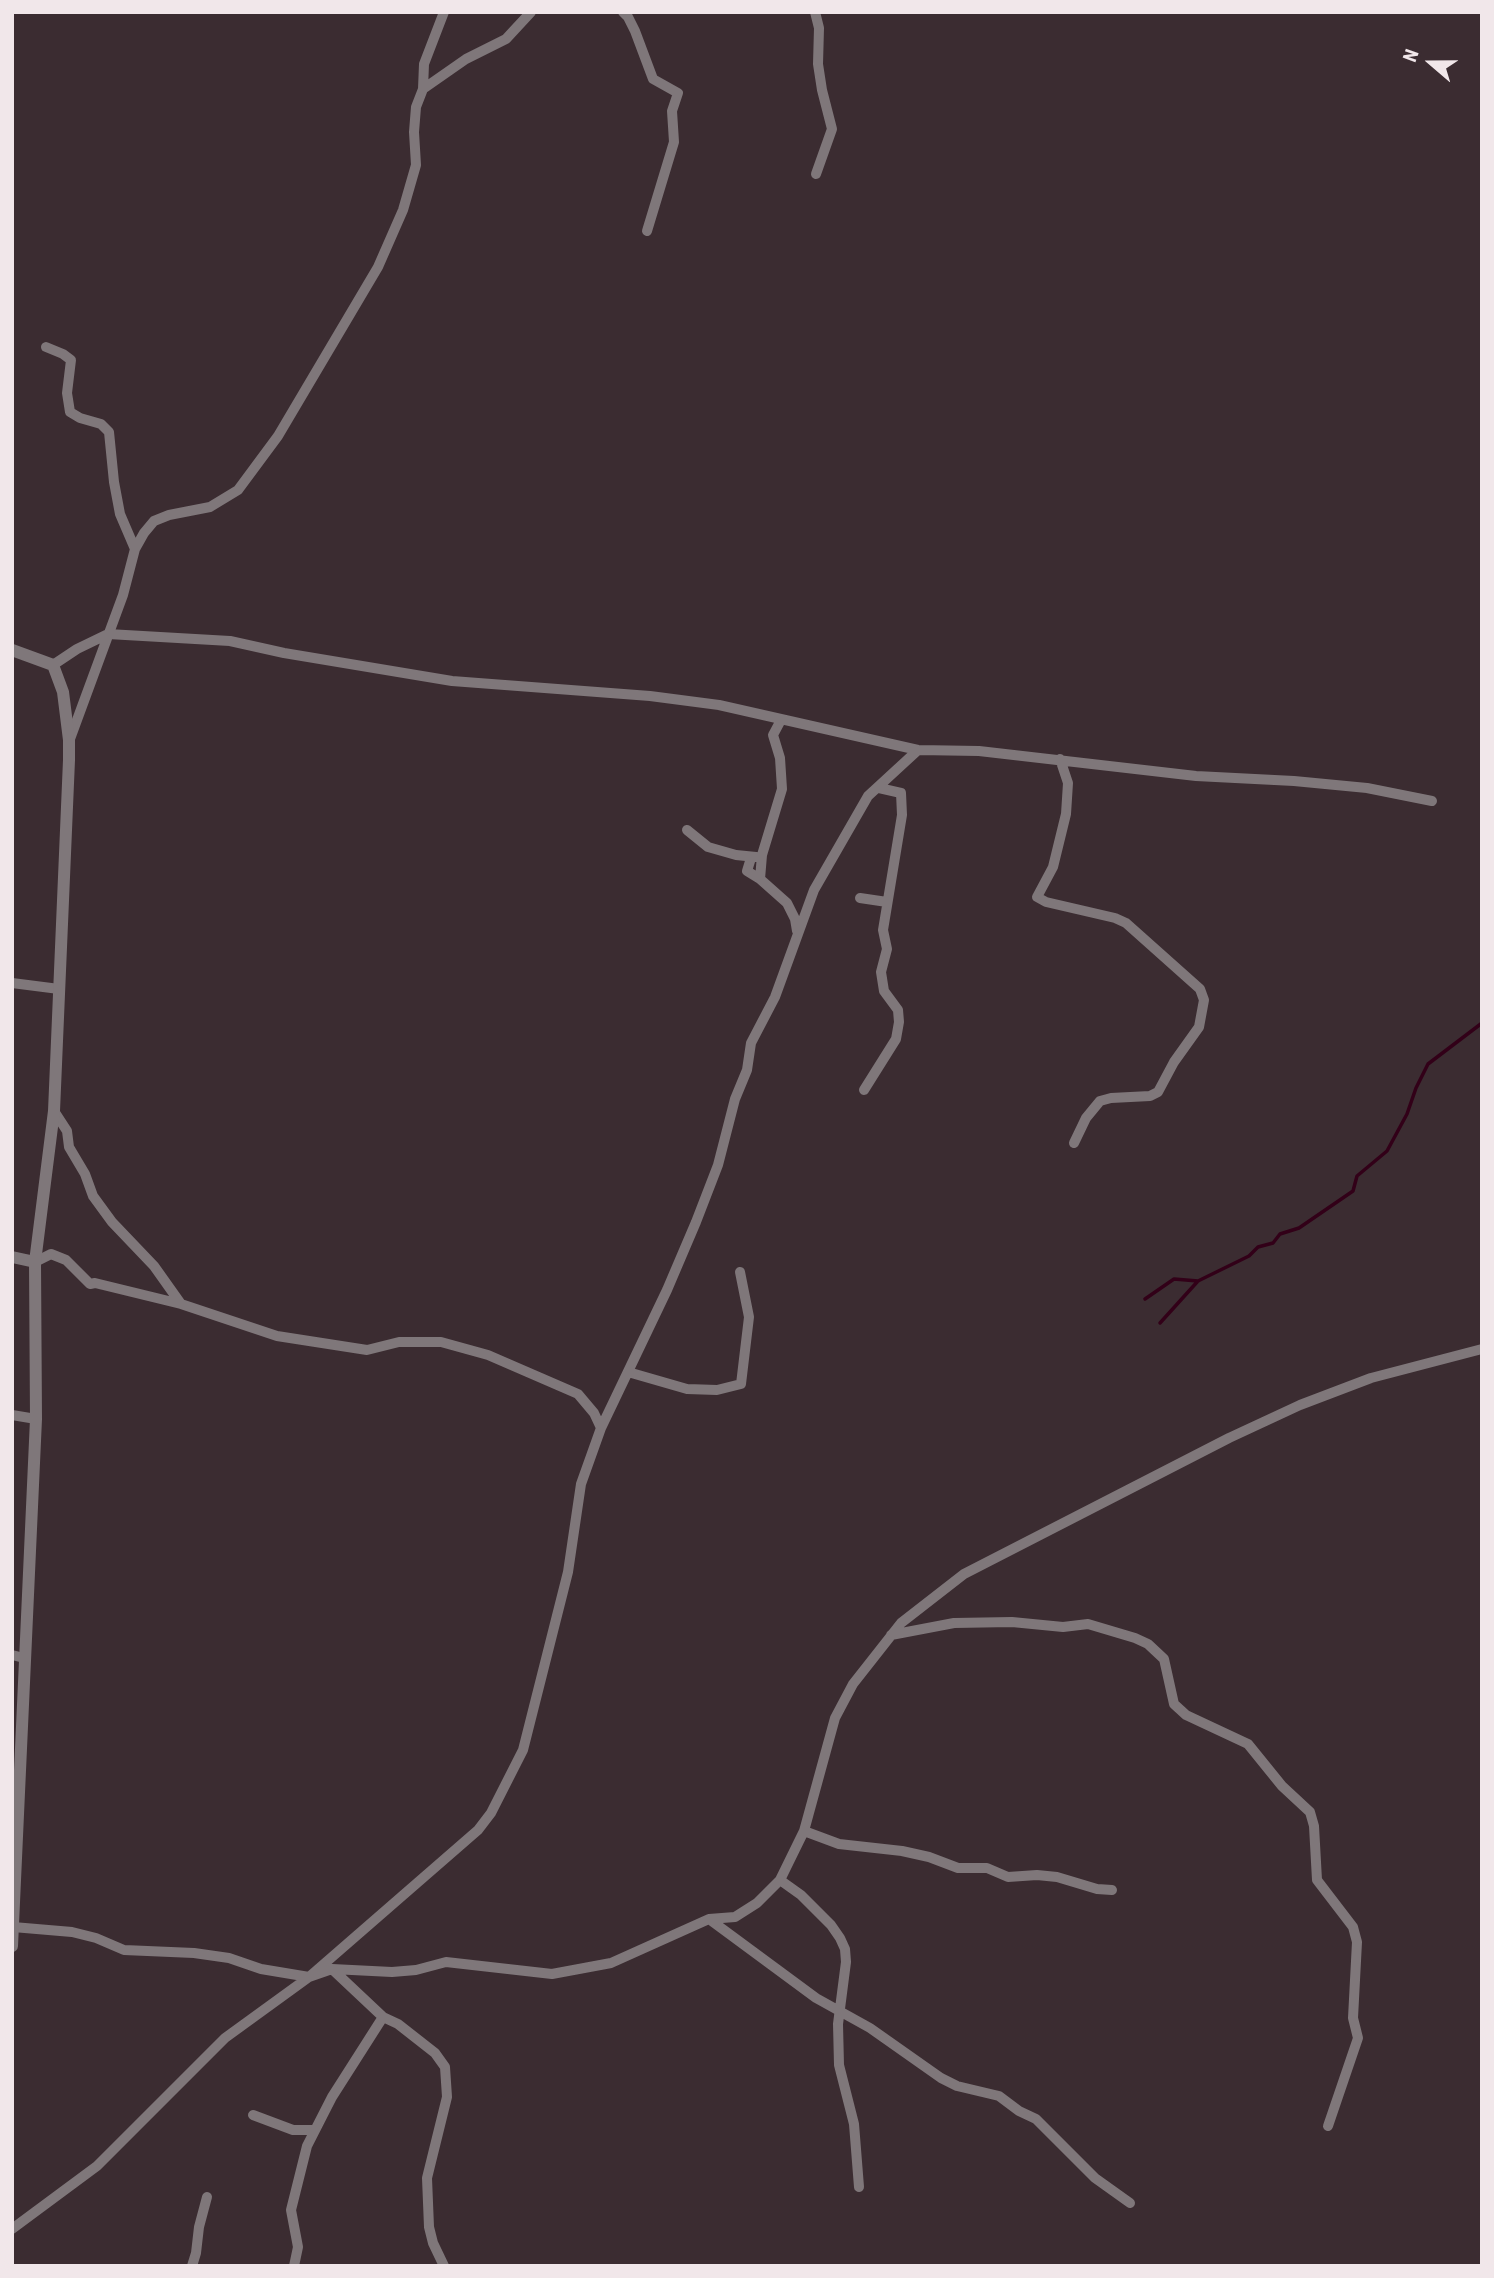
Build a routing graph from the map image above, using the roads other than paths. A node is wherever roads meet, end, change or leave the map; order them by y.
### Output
1 (444, 12) edge
2 (531, 12) edge
3 (623, 12) edge
4 (815, 12) edge
5 (423, 89) junction
6 (816, 174) dead end
7 (647, 231) dead end
8 (46, 347) dead end
9 (135, 549) junction
10 (108, 634) junction
11 (12, 650) edge
12 (52, 665) junction
13 (768, 717) junction
14 (781, 720) junction
15 (773, 735) junction
16 (69, 740) junction
17 (918, 750) junction
18 (1060, 760) junction
19 (898, 768) junction
20 (879, 788) junction
21 (901, 793) junction
22 (1432, 801) dead end
23 (687, 830) dead end
24 (757, 857) junction
25 (860, 898) dead end
26 (887, 902) junction
27 (798, 937) junction
28 (12, 983) edge
29 (59, 989) junction
30 (864, 1090) dead end
31 (54, 1111) junction
32 (1074, 1143) dead end
33 (12, 1257) edge
34 (35, 1262) junction
35 (740, 1272) dead end
36 (181, 1304) junction
37 (1482, 1349) edge
38 (628, 1372) junction
39 (12, 1415) edge
40 (36, 1419) junction
41 (601, 1428) junction
42 (891, 1635) junction
43 (18, 1656) edge
44 (804, 1831) junction
45 (780, 1880) junction
46 (1112, 1890) dead end
47 (709, 1919) junction
48 (13, 1927) edge
49 (12, 1946) edge
50 (332, 1969) junction
51 (309, 1977) junction
52 (839, 2010) junction
53 (383, 2017) junction
54 (253, 2115) dead end
55 (1328, 2126) dead end
56 (315, 2130) junction
57 (859, 2187) dead end
58 (207, 2197) dead end
59 (1130, 2203) dead end
60 (12, 2229) edge
61 (192, 2266) edge
62 (294, 2266) edge
63 (443, 2266) edge

1 - 5 street
2 - 5 street
3 - 7 street
4 - 6 street
5 - 9 street
8 - 9 street
9 - 10 street
10 - 12 street
10 - 13 street
10 - 16 street
11 - 12 street
12 - 16 street
13 - 14 street
13 - 15 street
14 - 15 street
14 - 17 street
15 - 24 street
16 - 29 street
17 - 18 street
17 - 19 street
18 - 22 street
18 - 32 street
19 - 20 street
19 - 21 street
20 - 21 street
20 - 27 street
21 - 26 street
23 - 24 street
24 - 27 street
25 - 26 street
26 - 30 street
27 - 38 street
28 - 29 street
29 - 31 street
31 - 34 street
31 - 36 street
33 - 34 street
34 - 36 street
34 - 40 street
35 - 38 street
36 - 41 street
37 - 42 street
38 - 41 street
39 - 40 street
40 - 43 street
41 - 51 street
42 - 44 street
42 - 55 street
43 - 48 street
44 - 45 street
44 - 46 street
45 - 47 street
45 - 52 street
47 - 50 street
47 - 52 street
48 - 49 street
48 - 51 street
50 - 51 street
50 - 53 street
51 - 60 street
52 - 57 street
52 - 59 street
53 - 56 street
53 - 63 street
54 - 56 street
56 - 62 street
58 - 61 street

